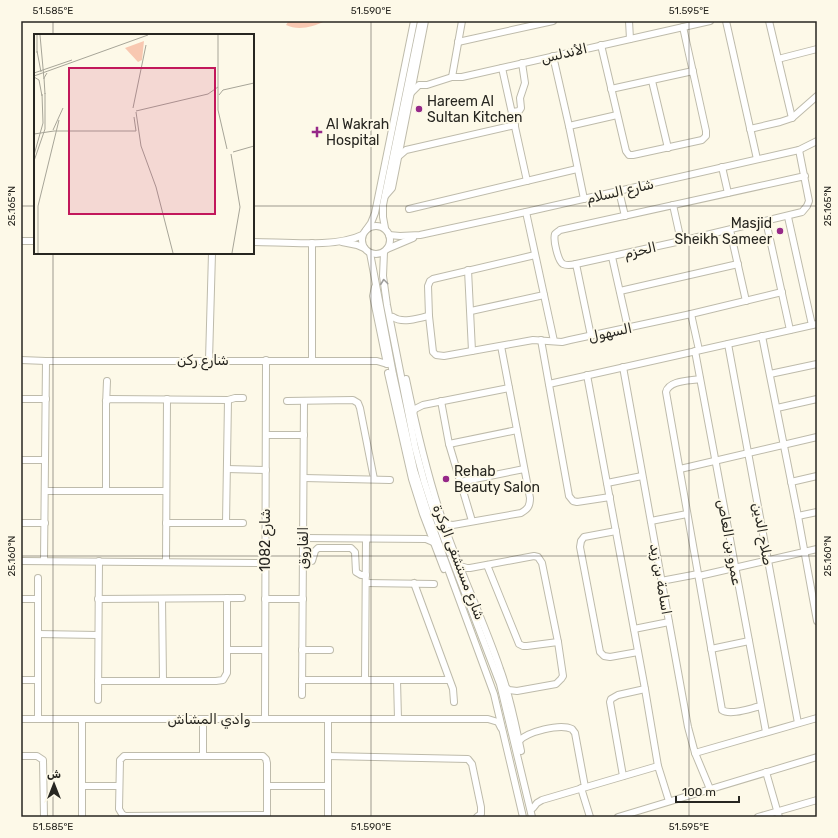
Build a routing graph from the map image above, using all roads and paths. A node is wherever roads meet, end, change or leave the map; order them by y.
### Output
1 (414, 21) edge
2 (421, 21) edge
3 (425, 21) edge
4 (462, 21) edge
5 (553, 21) edge
6 (629, 21) edge
7 (710, 21) edge
8 (726, 21) edge
9 (769, 21) edge
10 (686, 25) edge
11 (630, 39) junction
12 (458, 42) junction
13 (601, 45) junction
14 (817, 49) edge
15 (553, 56) junction
16 (778, 59) junction
17 (522, 63) junction
18 (411, 66) junction
19 (502, 68) junction
20 (693, 71) junction
21 (452, 77) junction
22 (402, 79) junction
23 (413, 79) junction
24 (652, 81) junction
25 (419, 85) junction
26 (396, 87) dead end
27 (611, 89) junction
28 (411, 93) junction
29 (817, 96) edge
30 (512, 112) junction
31 (617, 115) junction
32 (792, 118) junction
33 (515, 126) junction
34 (569, 126) junction
35 (750, 129) junction
36 (401, 140) junction
37 (817, 141) edge
38 (668, 148) junction
39 (411, 149) junction
40 (799, 150) junction
41 (399, 156) junction
42 (757, 159) junction
43 (722, 167) junction
44 (577, 169) junction
45 (804, 176) junction
46 (527, 181) junction
47 (619, 191) junction
48 (728, 193) junction
49 (384, 197) junction
50 (584, 199) junction
51 (673, 205) junction
52 (409, 209) dead end
53 (526, 212) junction
54 (625, 216) junction
55 (788, 217) junction
56 (766, 221) junction
57 (385, 228) junction
58 (730, 230) junction
59 (364, 232) junction
60 (389, 234) junction
61 (420, 235) junction
62 (21, 241) edge
63 (681, 241) junction
64 (34, 242) edge
65 (254, 242) edge
66 (335, 242) junction
67 (312, 243) junction
68 (364, 248) junction
69 (386, 250) junction
70 (370, 253) junction
71 (212, 254) edge
72 (535, 255) junction
73 (612, 257) junction
74 (576, 264) junction
75 (738, 264) junction
76 (468, 270) junction
77 (376, 284) junction
78 (620, 291) junction
79 (782, 292) junction
80 (544, 295) junction
81 (746, 301) junction
82 (388, 305) junction
83 (471, 311) junction
84 (691, 314) junction
85 (429, 316) junction
86 (394, 317) junction
87 (404, 321) junction
88 (815, 325) edge
89 (628, 328) junction
90 (396, 329) junction
91 (790, 330) junction
92 (591, 336) junction
93 (762, 336) junction
94 (541, 340) junction
95 (554, 342) junction
96 (728, 344) junction
97 (501, 346) junction
98 (472, 351) junction
99 (697, 351) junction
100 (384, 353) junction
101 (21, 360) edge
102 (210, 360) junction
103 (266, 360) junction
104 (312, 360) junction
105 (377, 360) junction
106 (46, 361) junction
107 (386, 364) junction
108 (817, 364) edge
109 (622, 367) junction
110 (393, 374) junction
111 (770, 374) junction
112 (587, 375) junction
113 (700, 379) junction
114 (107, 381) dead end
115 (549, 384) junction
116 (509, 388) junction
117 (243, 398) dead end
118 (21, 399) edge
119 (46, 399) junction
120 (106, 400) junction
121 (167, 400) junction
122 (228, 400) junction
123 (287, 400) dead end
124 (304, 400) junction
125 (817, 400) edge
126 (410, 402) junction
127 (441, 402) junction
128 (423, 405) junction
129 (777, 408) junction
130 (412, 412) junction
131 (410, 420) junction
132 (517, 430) junction
133 (266, 434) junction
134 (304, 435) junction
135 (817, 437) edge
136 (449, 444) junction
137 (784, 445) junction
138 (748, 453) junction
139 (21, 460) edge
140 (45, 460) junction
141 (716, 461) junction
142 (524, 469) junction
143 (680, 469) junction
144 (227, 470) junction
145 (266, 470) junction
146 (642, 476) junction
147 (817, 476) edge
148 (304, 478) junction
149 (374, 479) junction
150 (390, 480) dead end
151 (460, 482) junction
152 (791, 482) junction
153 (607, 483) junction
154 (45, 491) junction
155 (106, 491) junction
156 (166, 492) junction
157 (610, 497) junction
158 (817, 512) edge
159 (687, 514) junction
160 (435, 515) junction
161 (798, 516) junction
162 (430, 520) junction
163 (651, 521) junction
164 (443, 522) junction
165 (472, 522) junction
166 (21, 523) edge
167 (44, 523) junction
168 (166, 523) junction
169 (226, 523) junction
170 (243, 523) dead end
171 (453, 525) junction
172 (428, 530) junction
173 (616, 531) junction
174 (447, 534) junction
175 (303, 538) junction
176 (366, 539) junction
177 (422, 539) junction
178 (433, 542) junction
179 (817, 549) edge
180 (804, 552) junction
181 (21, 561) edge
182 (44, 561) junction
183 (768, 561) junction
184 (99, 562) junction
185 (166, 562) junction
186 (303, 562) junction
187 (265, 563) junction
188 (487, 565) junction
189 (460, 566) junction
190 (470, 568) junction
191 (735, 568) junction
192 (366, 575) junction
193 (699, 575) junction
194 (38, 578) dead end
195 (464, 578) junction
196 (661, 581) junction
197 (366, 583) junction
198 (414, 583) junction
199 (434, 584) dead end
200 (814, 585) edge
201 (227, 598) junction
202 (242, 598) dead end
203 (21, 599) edge
204 (38, 599) junction
205 (98, 599) junction
206 (162, 599) junction
207 (265, 599) junction
208 (303, 599) junction
209 (817, 621) edge
210 (669, 622) junction
211 (634, 629) junction
212 (38, 634) junction
213 (98, 634) junction
214 (749, 641) junction
215 (558, 642) junction
216 (711, 649) junction
217 (227, 650) junction
218 (265, 650) junction
219 (302, 650) junction
220 (330, 650) dead end
221 (638, 652) junction
222 (21, 680) edge
223 (38, 680) junction
224 (163, 680) junction
225 (302, 680) junction
226 (365, 680) junction
227 (397, 680) junction
228 (450, 680) junction
229 (98, 681) junction
230 (500, 684) junction
231 (506, 688) junction
232 (645, 688) junction
233 (516, 691) junction
234 (302, 695) dead end
235 (98, 700) dead end
236 (510, 700) junction
237 (454, 702) dead end
238 (497, 703) junction
239 (761, 706) junction
240 (507, 710) junction
241 (495, 711) junction
242 (817, 718) edge
243 (21, 719) edge
244 (38, 719) junction
245 (82, 719) junction
246 (203, 719) junction
247 (265, 719) junction
248 (328, 719) junction
249 (398, 719) junction
250 (488, 719) junction
251 (498, 722) junction
252 (798, 723) junction
253 (516, 729) junction
254 (504, 730) junction
255 (766, 732) junction
256 (528, 734) junction
257 (519, 741) junction
258 (695, 753) junction
259 (21, 756) edge
260 (204, 756) junction
261 (328, 756) junction
262 (817, 757) edge
263 (658, 766) junction
264 (766, 772) junction
265 (623, 776) junction
266 (82, 786) junction
267 (119, 786) junction
268 (267, 786) junction
269 (328, 786) junction
270 (583, 787) junction
271 (710, 789) junction
272 (531, 796) junction
273 (542, 800) junction
274 (817, 800) edge
275 (669, 801) junction
276 (534, 808) junction
277 (778, 814) edge
278 (200, 816) edge
279 (267, 816) edge
280 (44, 817) edge
281 (82, 817) edge
282 (328, 817) edge
283 (477, 817) edge
284 (522, 817) edge
285 (532, 817) edge
286 (536, 817) edge
287 (590, 817) edge
288 (619, 817) edge
289 (758, 817) edge

1 - 22 street
2 - 18 street
3 - 23 street
4 - 12 street
5 - 12 street
6 - 11 street
7 - 10 street, الأندلس
8 - 35 street
9 - 16 street
10 - 11 street, الأندلس
10 - 20 street
11 - 13 street, الأندلس
12 - 21 street
13 - 15 street, الأندلس
13 - 27 street
14 - 16 street
15 - 17 street, الأندلس
15 - 34 street
16 - 32 street
17 - 19 street, الأندلس
17 - 30 street
18 - 23 street
18 - 49 street
19 - 21 street, الأندلس
19 - 30 street
20 - 24 street
20 - 38 street
21 - 25 street, الأندلس
22 - 26 street
22 - 59 street
23 - 25 street
23 - 28 street
24 - 27 street
24 - 38 street
25 - 28 street
27 - 31 street
28 - 36 street
29 - 32 street
30 - 33 street
31 - 34 street
31 - 38 street
32 - 35 street
33 - 39 street
33 - 46 street
34 - 44 street
35 - 42 street
36 - 39 street
36 - 41 street
37 - 40 street, شارع السلام
39 - 41 street
40 - 42 street, شارع السلام
40 - 45 street, الحزم
41 - 49 street
42 - 43 street, شارع السلام
43 - 47 street, شارع السلام
43 - 48 street
44 - 46 street
44 - 50 street
45 - 48 street
45 - 55 street, الحزم
46 - 52 street
47 - 50 street, شارع السلام
47 - 54 street
48 - 51 street
49 - 57 street
50 - 53 street, شارع السلام
51 - 54 street
51 - 63 street
53 - 61 street, شارع السلام
53 - 72 street
54 - 74 street, الحزم
55 - 56 street, الحزم
55 - 88 street
56 - 58 street, الحزم
56 - 79 street
57 - 59 street
57 - 60 street
58 - 63 street, الحزم
58 - 75 street
59 - 66 street
59 - 68 street
60 - 61 street, شارع السلام
60 - 69 street
61 - 69 street, شارع السلام
62 - 64 street
63 - 73 street, الحزم
65 - 67 street
66 - 67 street
66 - 68 street
67 - 104 street
68 - 70 street
69 - 70 street
82 -> 69 street, شارع مستشفى الوكرة
70 - 77 street, شارع مستشفى الوكرة
71 - 102 street
72 - 76 street
72 - 80 street
73 - 74 street, الحزم
73 - 78 street
74 - 92 street
75 - 78 street
75 - 81 street
76 - 83 street
76 - 85 street
77 - 100 street, شارع مستشفى الوكرة
77 - 110 street, شارع مستشفى الوكرة
78 - 89 street
79 - 81 street, السهول
79 - 91 street
80 - 83 street
80 - 95 street
81 - 84 street, السهول
82 - 86 street, شارع مستشفى الوكرة
82 - 131 street, شارع مستشفى الوكرة
83 - 98 street
84 - 89 street, السهول
84 - 99 street, عمرو بن العاص
85 - 87 street
85 - 98 street, السهول
86 - 87 street
86 - 90 street, شارع مستشفى الوكرة
87 - 90 street
88 - 91 street
89 - 92 street, السهول
90 - 126 street, شارع مستشفى الوكرة
91 - 93 street
92 - 95 street, السهول
93 - 96 street
93 - 111 street
94 - 95 street, السهول
94 - 97 street, السهول
94 - 115 street
96 - 99 street
96 - 138 street, صلاح الدين
97 - 98 street, السهول
97 - 116 street
99 - 109 street
99 - 113 street, عمرو بن العاص
100 - 105 street
100 - 107 street, شارع مستشفى الوكرة
101 - 106 street, شارع ركن
102 - 103 street, شارع ركن
102 - 106 street, شارع ركن
103 - 104 street, شارع ركن
103 - 133 street, شارع 1082
104 - 105 street, شارع ركن
105 - 107 street, شارع ركن
106 - 119 street
107 - 110 street, شارع مستشفى الوكرة
107 - 172 street, شارع مستشفى الوكرة
108 - 111 street
109 - 112 street
109 - 146 street, اسامة بن زيد
110 - 162 street, شارع مستشفى الوكرة
111 - 129 street
112 - 115 street
112 - 153 street
113 - 141 street, عمرو بن العاص
113 - 143 street
114 - 120 street
115 - 157 street
116 - 127 street
116 - 132 street
117 - 122 street
118 - 119 street
119 - 140 street
120 - 121 street
120 - 155 street
121 - 122 street
121 - 156 street
122 - 144 street
123 - 124 street
124 - 134 street, الفاروق
124 - 149 street
125 - 129 street
126 - 128 street
126 - 130 street, شارع مستشفى الوكرة
127 - 128 street
127 - 136 street
128 - 130 street
129 - 137 street
130 - 131 street
130 - 164 street, شارع مستشفى الوكرة
131 - 160 street, شارع مستشفى الوكرة
132 - 136 street
132 - 142 street
133 - 134 street
133 - 145 street, شارع 1082
134 - 148 street, الفاروق
135 - 137 street
136 - 151 street
137 - 138 street
137 - 152 street
138 - 141 street
138 - 183 street, صلاح الدين
139 - 140 street
140 - 154 street
141 - 143 street
141 - 191 street, عمرو بن العاص
142 - 151 street
142 - 165 street
143 - 159 street
144 - 145 street
144 - 169 street
145 - 187 street, شارع 1082
146 - 153 street
146 - 163 street, اسامة بن زيد
147 - 152 street
148 - 149 street
148 - 175 street, الفاروق
149 - 150 street
151 - 165 street
152 - 161 street
153 - 157 street
154 - 155 street
154 - 167 street
155 - 156 street
156 - 168 street
157 - 173 street
158 - 161 street
159 - 163 street
159 - 193 street
160 - 164 street
160 - 230 street, شارع مستشفى الوكرة
161 - 180 street
162 - 172 street
162 - 238 street, شارع مستشفى الوكرة
163 - 196 street, اسامة بن زيد
164 - 171 street
164 - 174 street, شارع مستشفى الوكرة
165 - 171 street
166 - 167 street
167 - 182 street
168 - 169 street
168 - 185 street
169 - 170 street
171 - 174 street
172 - 177 street
172 - 178 street, شارع مستشفى الوكرة
173 - 211 street
173 - 221 street
174 - 189 street, شارع مستشفى الوكرة
175 - 176 street
175 - 186 street, الفاروق
176 - 177 street
176 - 192 street
177 - 178 street
178 - 241 street, شارع مستشفى الوكرة
179 - 180 street
180 - 183 street
180 - 200 street
181 - 182 street
182 - 184 street
183 - 191 street
183 - 252 street, صلاح الدين
184 - 185 street
184 - 205 street
185 - 187 street
186 - 192 street
186 - 208 street, الفاروق
187 - 207 street, شارع 1082
188 - 190 street
188 - 215 street
188 - 215 street
189 - 190 street
189 - 195 street, شارع مستشفى الوكرة
190 - 195 street
191 - 193 street
191 - 214 street, عمرو بن العاص
192 - 197 street
193 - 196 street
193 - 216 street
194 - 204 street
195 - 231 street, شارع مستشفى الوكرة
196 - 210 street, اسامة بن زيد
197 - 198 street
197 - 226 street
198 - 199 street
198 - 228 street
200 - 209 street
201 - 202 street
201 - 206 street
201 - 217 street
203 - 204 street
204 - 212 street
205 - 206 street
205 - 213 street
206 - 224 street
207 - 208 street
207 - 218 street, شارع 1082
208 - 219 street, الفاروق
210 - 211 street
210 - 258 street, اسامة بن زيد
211 - 221 street
212 - 213 street
212 - 223 street
213 - 229 street
214 - 216 street
214 - 239 street, عمرو بن العاص
215 - 233 street
216 - 239 street
217 - 218 street
217 - 224 street
218 - 247 street, شارع 1082
219 - 220 street
219 - 225 street, الفاروق
221 - 232 street
222 - 223 street
223 - 244 street
224 - 229 street
225 - 226 street
225 - 234 street, الفاروق
226 - 227 street
227 - 228 street
227 - 249 street
228 - 237 street
229 - 235 street
230 - 231 street
230 - 240 street, شارع مستشفى الوكرة
231 - 233 street
231 - 236 street, شارع مستشفى الوكرة
232 - 263 street
232 - 265 street
233 - 236 street
236 - 240 street
236 - 253 street, شارع مستشفى الوكرة
238 - 241 street
238 - 254 street, شارع مستشفى الوكرة
239 - 255 street, عمرو بن العاص
240 - 285 street, شارع مستشفى الوكرة
241 - 250 street
241 - 251 street, شارع مستشفى الوكرة
242 - 252 street
243 - 244 street, وادي المشاش
244 - 245 street, وادي المشاش
245 - 246 street, وادي المشاش
245 - 266 street
246 - 247 street, وادي المشاش
246 - 260 street
247 - 248 street, وادي المشاش
248 - 249 street, وادي المشاش
248 - 261 street
249 - 250 street, وادي المشاش
250 - 251 street, وادي المشاش
251 - 254 street
251 - 284 street, شارع مستشفى الوكرة
252 - 255 street
253 - 256 street
253 - 257 street, شارع مستشفى الوكرة
254 - 284 street, شارع مستشفى الوكرة
255 - 258 street
256 - 257 street
256 - 270 street
257 - 272 street, شارع مستشفى الوكرة
258 - 271 street, اسامة بن زيد
259 - 280 street
260 - 267 street
260 - 268 street
261 - 269 street
261 - 283 street
262 - 264 street
263 - 265 street
263 - 275 street
264 - 271 street
264 - 277 street
265 - 270 street
266 - 267 street
266 - 281 street
267 - 278 street
268 - 269 street
268 - 279 street
269 - 282 street
270 - 273 street
270 - 287 street
271 - 275 street
272 - 273 street
272 - 276 street, شارع مستشفى الوكرة
273 - 276 street
274 - 277 street
275 - 288 street
276 - 286 street, شارع مستشفى الوكرة
277 - 289 street
278 - 279 street

